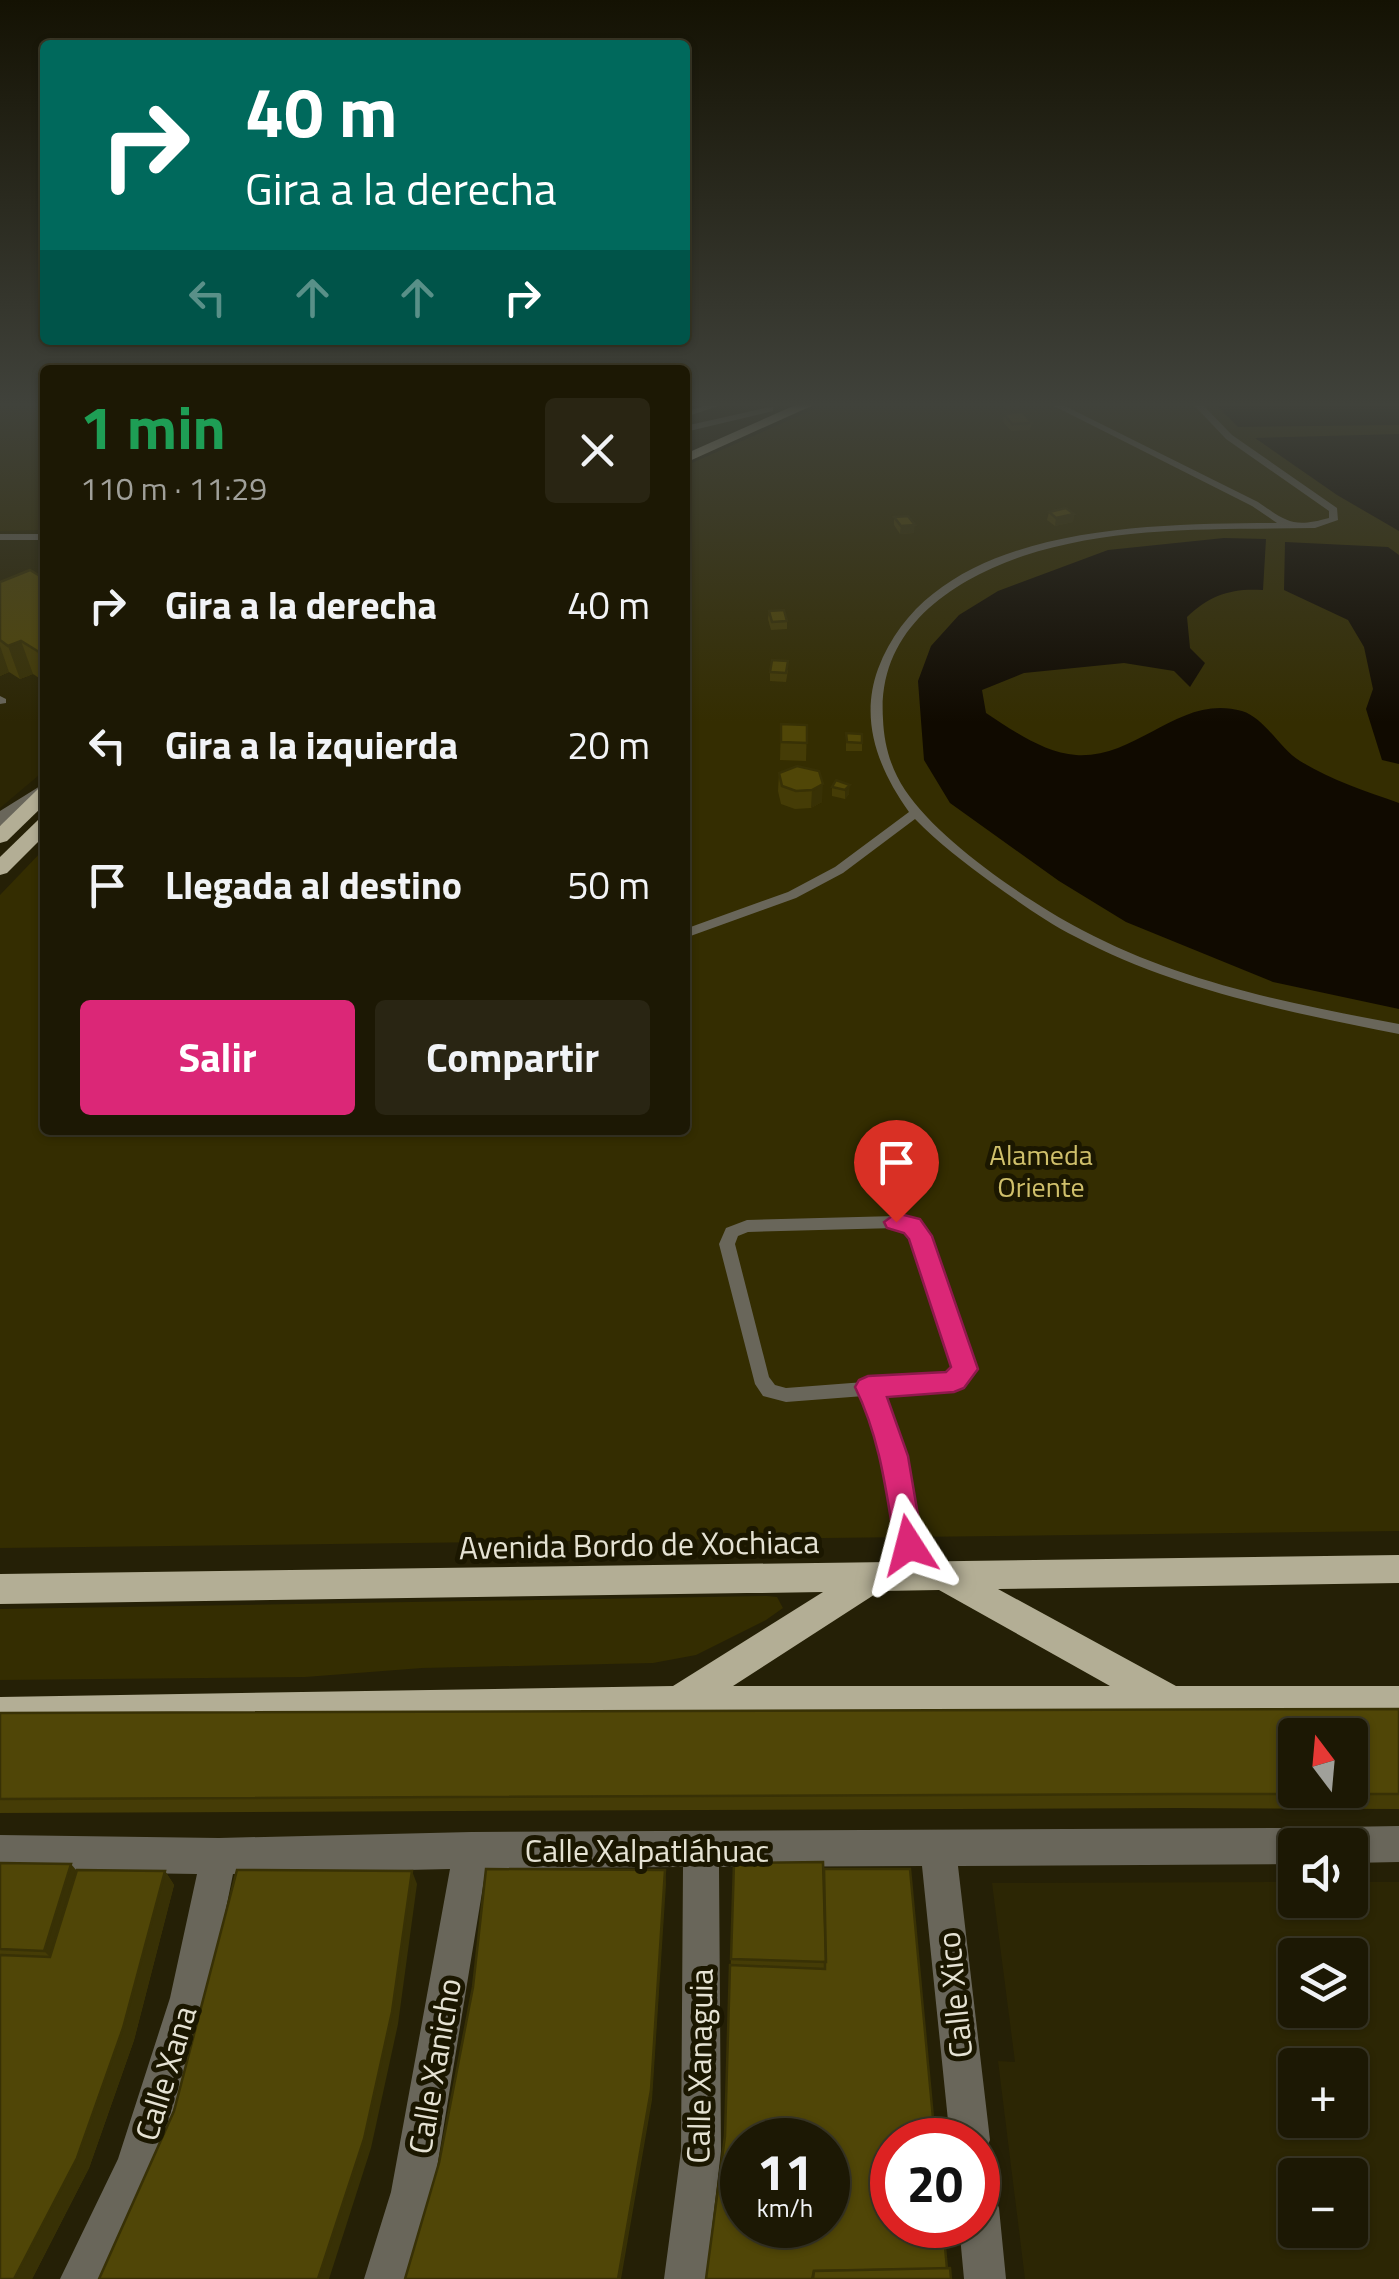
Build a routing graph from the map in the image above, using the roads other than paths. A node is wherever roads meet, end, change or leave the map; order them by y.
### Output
1 (1263, 509) edge
2 (1332, 509) edge
3 (1288, 526) junction
4 (0, 537) edge
5 (40, 537) edge
6 (40, 794) edge
7 (40, 796) edge
8 (914, 814) junction
9 (0, 820) edge
10 (40, 829) edge
11 (0, 836) edge
12 (0, 869) edge
13 (690, 932) edge
14 (1399, 1029) edge
15 (868, 1387) junction
16 (909, 1545) junction
17 (1399, 1569) edge
18 (943, 1576) junction
19 (873, 1578) junction
20 (0, 1589) edge
21 (676, 1702) junction
22 (1399, 1702) edge
23 (1177, 1705) junction
24 (0, 1714) edge
25 (1399, 1844) edge
26 (1368, 1845) edge
27 (1278, 1846) edge
28 (471, 1850) junction
29 (938, 1850) junction
30 (701, 1851) junction
31 (0, 1853) edge
32 (219, 1856) junction
33 (968, 2118) edge
34 (982, 2248) edge
35 (81, 2279) edge
36 (385, 2279) edge
37 (686, 2279) edge
38 (985, 2279) edge

1 - 3 lane
2 - 3 lane
3 - 8 lane
4 - 5 lane
6 - 9 street
7 - 11 main road
8 - 13 lane
8 - 14 lane
10 - 12 main road
15 - 15 lane
15 - 16 lane
16 - 18 lane
16 - 19 lane
17 - 18 main road, Avenida Bordo de Xochiaca
18 - 19 main road, Avenida Bordo de Xochiaca
18 - 23 main road
19 - 20 main road, Avenida Bordo de Xochiaca
19 - 21 main road
21 - 23 main road
21 - 24 main road
22 - 23 main road
25 - 26 street
27 - 29 street, Calle Xalpatláhuac
28 - 30 street, Calle Xalpatláhuac
28 - 32 street, Calle Xalpatláhuac
28 - 36 street, Calle Xanicho
29 - 30 street, Calle Xalpatláhuac
29 - 33 street, Calle Xico
30 - 37 street, Calle Xanaguia
31 - 32 street, Calle Xalpatláhuac
32 - 35 street, Calle Xana
34 - 38 street

